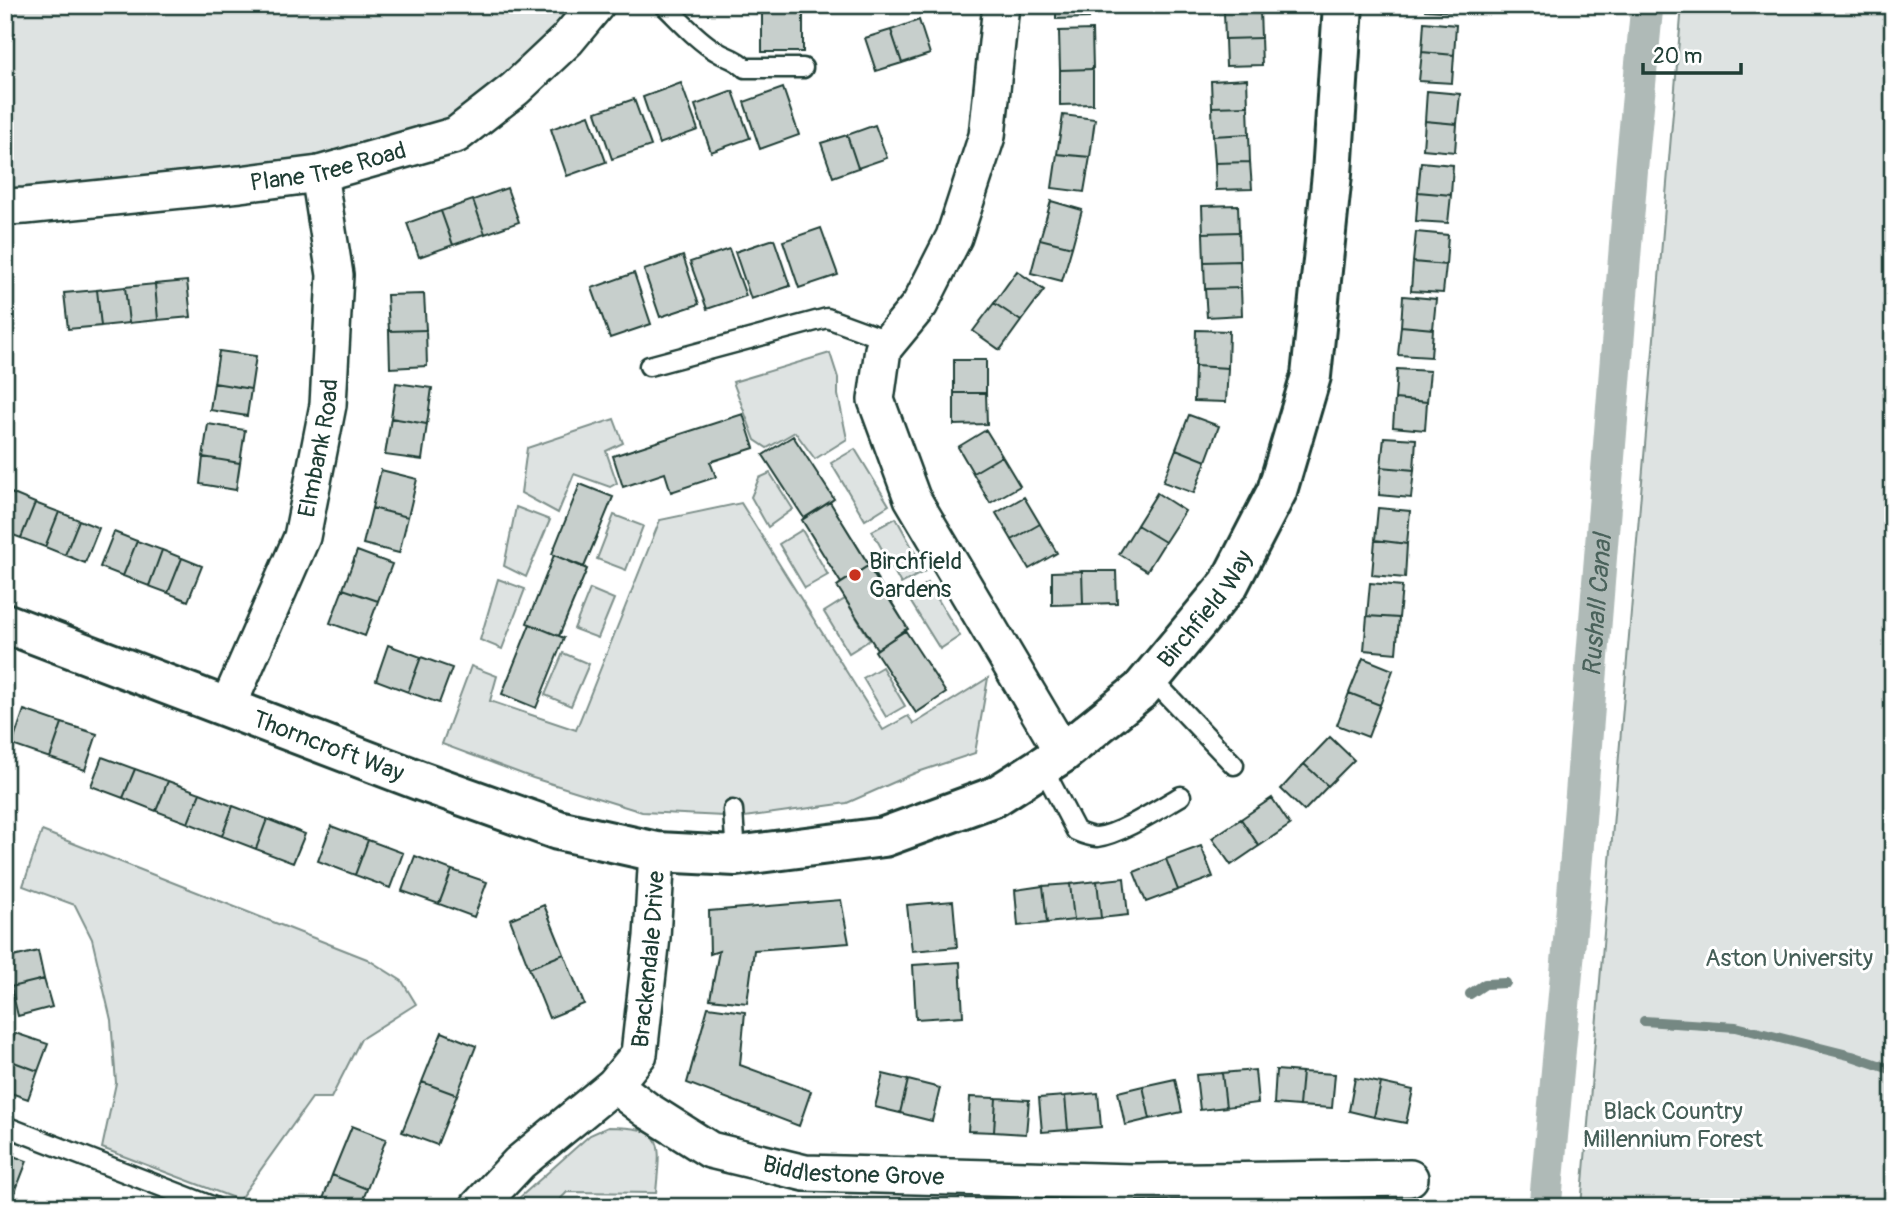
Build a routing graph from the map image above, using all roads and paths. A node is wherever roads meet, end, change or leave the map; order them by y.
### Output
1 (596, 5) edge
2 (664, 5) edge
3 (1001, 5) edge
4 (1343, 5) edge
5 (803, 68) dead end
6 (319, 174) junction
7 (5, 207) edge
8 (890, 341) junction
9 (649, 366) dead end
10 (5, 623) edge
11 (1151, 678) junction
12 (228, 706) junction
13 (1052, 760) junction
14 (1234, 765) dead end
15 (1181, 796) dead end
16 (733, 810) dead end
17 (657, 852) junction
18 (736, 856) junction
19 (614, 1085) junction
20 (5, 1126) edge
21 (1410, 1178) dead end
22 (1364, 1192) edge
23 (1133, 1195) edge
24 (214, 1207) edge
25 (478, 1207) edge

1 - 6 street, Plane Tree Road
2 - 5 lane
3 - 8 street
4 - 11 street, Birchfield Way
6 - 7 street, Plane Tree Road
6 - 12 street, Elmbank Road
8 - 9 lane
8 - 13 street
10 - 12 street, Thorncroft Way
11 - 13 street, Birchfield Way
11 - 14 lane
12 - 17 street, Thorncroft Way
13 - 15 lane
13 - 18 street, Birchfield Way
16 - 18 lane
17 - 18 street, Birchfield Way
17 - 19 street, Brackendale Drive
19 - 23 street, Biddlestone Grove
19 - 25 street, Brackendale Drive
20 - 24 lane
21 - 22 street, Biddlestone Grove
22 - 23 street, Biddlestone Grove

